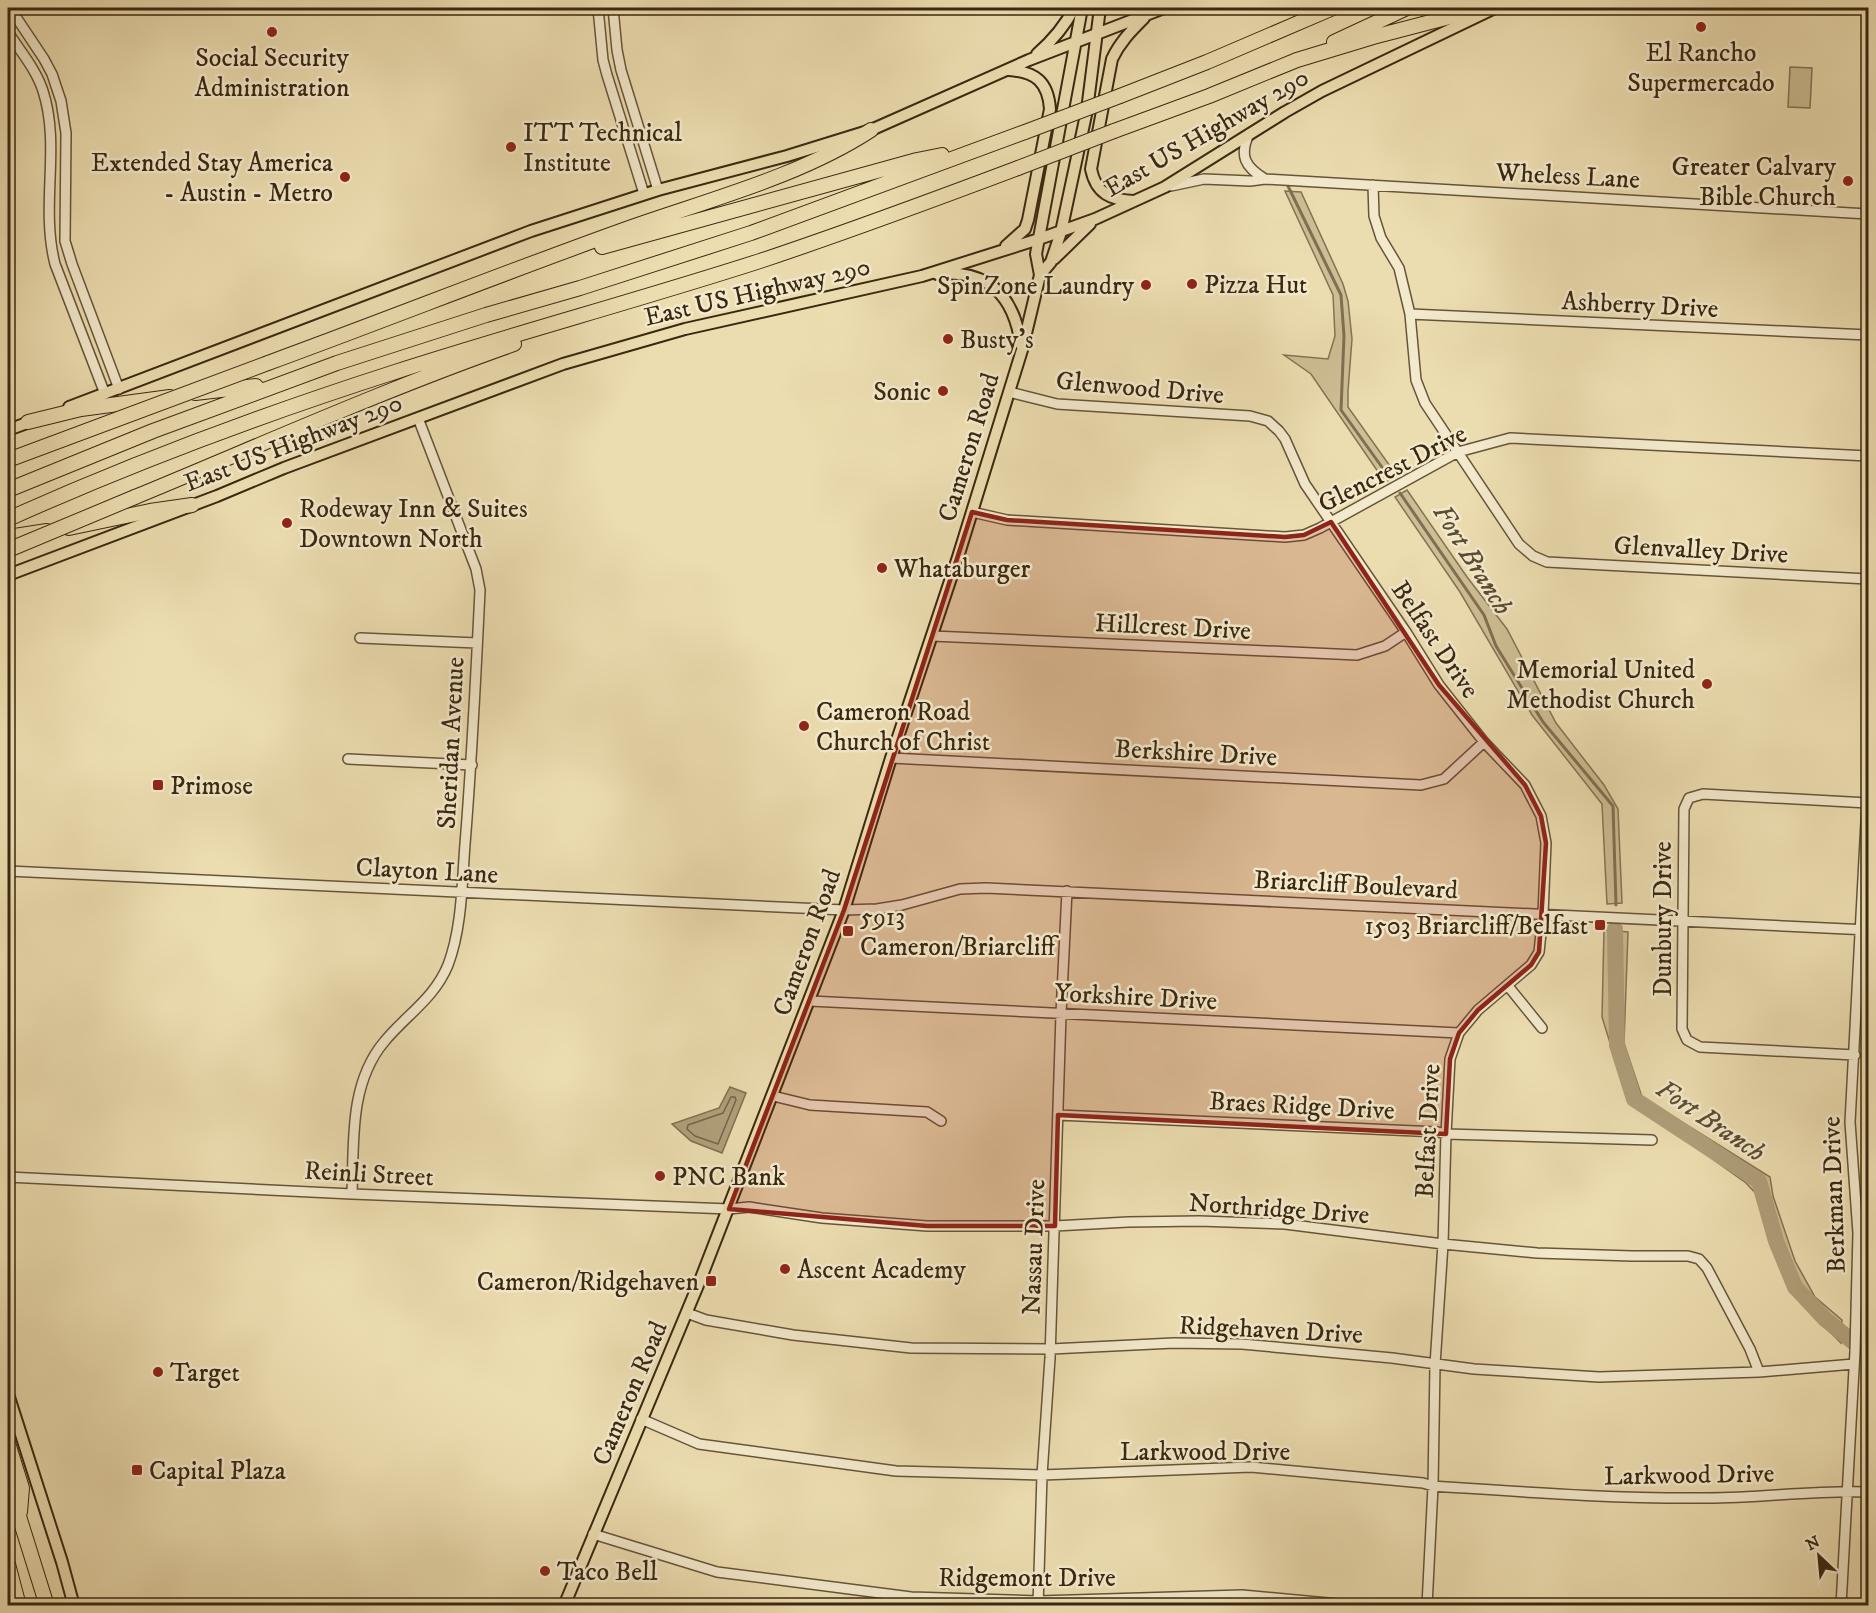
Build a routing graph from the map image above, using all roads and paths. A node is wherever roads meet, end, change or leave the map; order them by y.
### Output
1 (10, 8) edge
2 (598, 8) edge
3 (613, 8) edge
4 (1074, 8) edge
5 (1082, 8) edge
6 (1100, 8) edge
7 (1164, 8) edge
8 (1333, 8) edge
9 (1407, 8) edge
10 (1484, 8) edge
11 (1495, 8) edge
12 (1149, 14) junction
13 (8, 32) edge
14 (1097, 33) junction
15 (1076, 41) junction
16 (619, 59) junction
17 (603, 60) junction
18 (1029, 60) junction
19 (1297, 60) junction
20 (1009, 70) junction
21 (871, 130) junction
22 (1249, 134) junction
23 (982, 147) junction
24 (1265, 178) junction
25 (1373, 185) junction
26 (1165, 187) junction
27 (658, 190) junction
28 (65, 194) junction
29 (644, 194) junction
30 (48, 199) junction
31 (1137, 201) junction
32 (1869, 214) edge
33 (1095, 219) junction
34 (1061, 232) junction
35 (1039, 239) junction
36 (1001, 250) junction
37 (1052, 262) junction
38 (1040, 275) junction
39 (76, 276) junction
40 (922, 276) junction
41 (62, 282) junction
42 (465, 290) junction
43 (590, 313) junction
44 (1410, 314) junction
45 (1869, 335) edge
46 (1022, 350) junction
47 (291, 380) junction
48 (118, 389) junction
49 (1009, 392) junction
50 (105, 394) junction
51 (418, 418) junction
52 (1268, 422) joint
53 (28, 423) junction
54 (8, 430) edge
55 (1458, 452) junction
56 (1869, 456) edge
57 (8, 460) edge
58 (8, 490) edge
59 (192, 505) junction
60 (972, 512) junction
61 (8, 519) edge
62 (1331, 522) junction
63 (8, 537) edge
64 (8, 550) edge
65 (8, 575) edge
66 (1869, 579) edge
67 (1406, 632) junction
68 (932, 636) junction
69 (360, 639) dead end
70 (477, 643) junction
71 (1484, 742) junction
72 (891, 758) junction
73 (348, 759) dead end
74 (472, 765) junction
75 (1869, 784) edge
76 (1868, 802) edge
77 (8, 871) edge
78 (1067, 891) junction
79 (461, 893) junction
80 (844, 910) junction
81 (1543, 914) junction
82 (1684, 921) junction
83 (1865, 930) edge
84 (1508, 986) junction
85 (810, 1001) junction
86 (1061, 1014) junction
87 (1542, 1028) dead end
88 (1459, 1033) junction
89 (1855, 1055) junction
90 (773, 1096) junction
91 (1058, 1115) junction
92 (941, 1121) dead end
93 (1446, 1134) junction
94 (1652, 1140) dead end
95 (8, 1177) edge
96 (352, 1194) junction
97 (729, 1209) junction
98 (1055, 1226) junction
99 (1443, 1244) junction
100 (1856, 1303) junction
101 (1869, 1303) edge
102 (687, 1313) junction
103 (1051, 1349) junction
104 (1854, 1364) junction
105 (1435, 1365) junction
106 (1759, 1372) junction
107 (8, 1394) edge
108 (641, 1419) junction
109 (8, 1443) edge
110 (1042, 1474) junction
111 (8, 1481) edge
112 (1433, 1486) junction
113 (1846, 1491) junction
114 (1869, 1492) edge
115 (19, 1517) junction
116 (593, 1534) junction
117 (8, 1564) edge
118 (8, 1600) edge
119 (1038, 1603) edge
120 (11, 1605) edge
121 (19, 1605) edge
122 (47, 1605) edge
123 (74, 1605) edge
124 (564, 1605) edge
125 (1360, 1605) edge
126 (1427, 1605) edge
127 (1841, 1605) edge

1 - 28 street
2 - 17 street
3 - 16 street
4 - 18 main road
5 - 15 main road, Cameron Road
6 - 14 main road, Cameron Road
7 - 12 main road
8 - 23 highway, bridge
9 - 19 highway
10 - 19 highway
11 - 22 main road, East US Highway 290
12 - 14 main road
12 - 31 main road
13 - 30 street
14 - 15 main road
14 - 34 main road, Cameron Road
15 - 18 main road
15 - 35 main road, Cameron Road
16 - 17 street
16 - 27 street
17 - 29 street
18 - 20 main road
19 - 43 highway, bridge
20 - 21 main road
20 - 36 main road
21 - 27 main road
21 - 42 highway
22 - 24 street
22 - 26 main road, East US Highway 290
23 - 42 highway
23 - 47 highway
24 - 25 street, Wheless Lane
24 - 26 street, Wheless Lane
25 - 32 street, Wheless Lane
25 - 44 street
26 - 31 main road, East US Highway 290
27 - 29 main road
28 - 30 street
28 - 39 street
29 - 48 main road
30 - 41 street
31 - 33 main road, East US Highway 290
33 - 34 main road, East US Highway 290
33 - 37 main road
34 - 35 main road, East US Highway 290
34 - 37 main road, Cameron Road
35 - 36 main road, East US Highway 290
35 - 38 main road, Cameron Road
36 - 40 main road, East US Highway 290
37 - 38 main road, Cameron Road
38 - 46 main road, Cameron Road
39 - 41 street
39 - 48 street
40 - 46 main road
40 - 51 main road, East US Highway 290
41 - 50 street
42 - 57 highway, bridge
43 - 61 highway
43 - 64 highway, bridge
44 - 45 street, Ashberry Drive
44 - 55 street
46 - 49 main road, Cameron Road
47 - 53 highway
47 - 58 highway
48 - 50 main road
49 - 52 street, Glenwood Drive
49 - 60 main road, Cameron Road
50 - 53 main road
51 - 59 main road, East US Highway 290
51 - 70 street, Sheridan Avenue
52 - 62 street, Belfast Drive
53 - 54 main road
55 - 56 street, Glencrest Drive
55 - 62 street, Glencrest Drive
55 - 66 street, Glenvalley Drive
59 - 63 highway
59 - 65 main road, East US Highway 290
60 - 62 street, Glencrest Drive
60 - 68 main road, Cameron Road
62 - 67 street, Belfast Drive
67 - 68 street, Hillcrest Drive
67 - 71 street, Belfast Drive
68 - 72 main road, Cameron Road
69 - 70 street
70 - 74 street, Sheridan Avenue
71 - 72 street, Berkshire Drive
71 - 81 street, Belfast Drive
72 - 80 main road, Cameron Road
73 - 74 street
74 - 79 street, Sheridan Avenue
75 - 76 street, Berkman Drive
76 - 82 street, Dunbury Drive
76 - 83 street, Berkman Drive
77 - 79 street, Clayton Lane
78 - 80 street, Briarcliff Boulevard
78 - 81 street, Briarcliff Boulevard
78 - 86 street, Nassau Drive
79 - 80 street, Clayton Lane
79 - 96 street, Sheridan Avenue
80 - 85 main road, Cameron Road
81 - 82 street, Briarcliff Boulevard
81 - 84 street, Belfast Drive
82 - 83 street, Briarcliff Boulevard
82 - 89 street, Dunbury Drive
83 - 89 street, Berkman Drive
84 - 87 street
84 - 88 street, Belfast Drive
85 - 86 street, Yorkshire Drive
85 - 90 main road, Cameron Road
86 - 88 street, Yorkshire Drive
86 - 91 street, Nassau Drive
88 - 93 street, Belfast Drive
89 - 100 street, Berkman Drive
90 - 92 street
90 - 97 main road, Cameron Road
91 - 93 street, Braes Ridge Drive
91 - 98 street, Nassau Drive
93 - 94 street, Braes Ridge Drive
93 - 99 street, Belfast Drive
95 - 96 street, Reinli Street
96 - 97 street, Reinli Street
97 - 98 street, Northridge Drive
97 - 102 main road, Cameron Road
98 - 99 street, Northridge Drive
98 - 103 street, Nassau Drive
99 - 105 street, Belfast Drive
99 - 106 street, Northridge Drive
100 - 101 street
100 - 104 street, Berkman Drive
102 - 103 street, Ridgehaven Drive
102 - 108 main road, Cameron Road
103 - 105 street, Ridgehaven Drive
103 - 110 street, Nassau Drive
104 - 106 street, Ridgehaven Drive
104 - 113 street, Berkman Drive
105 - 106 street, Ridgehaven Drive
105 - 112 street, Belfast Drive
107 - 123 main road
108 - 110 street, Larkwood Drive
108 - 116 main road, Cameron Road
109 - 115 highway
110 - 112 street, Larkwood Drive
110 - 119 street, Nassau Drive
111 - 115 highway
112 - 113 street, Larkwood Drive
112 - 126 street, Belfast Drive
113 - 114 street, Larkwood Drive
113 - 127 street, Berkman Drive
115 - 122 highway
116 - 119 street, Ridgemont Drive
116 - 124 main road, Cameron Road
117 - 121 highway
118 - 120 highway
119 - 125 street, Ridgemont Drive

